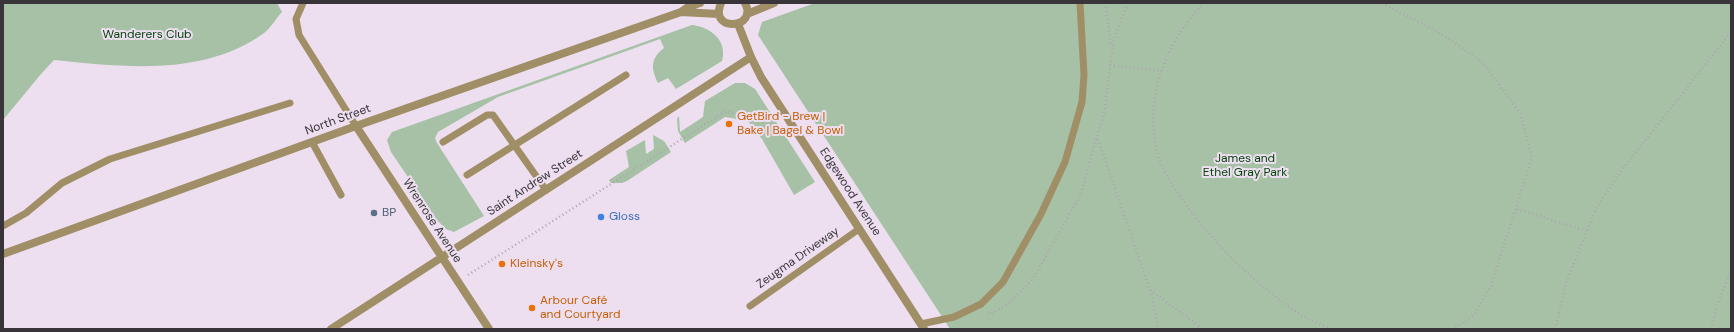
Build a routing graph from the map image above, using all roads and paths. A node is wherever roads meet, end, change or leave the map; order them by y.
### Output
1 (303, 3) edge
2 (700, 3) edge
3 (721, 3) edge
4 (745, 3) edge
5 (774, 3) edge
6 (1080, 3) edge
7 (1105, 3) edge
8 (1204, 3) edge
9 (1382, 3) edge
10 (681, 12) junction
11 (719, 14) junction
12 (747, 14) junction
13 (738, 24) junction
14 (1731, 32) edge
15 (1112, 49) dead end
16 (751, 57) junction
17 (1110, 65) dead end
18 (1162, 71) junction
19 (626, 75) dead end
20 (290, 103) dead end
21 (356, 126) junction
22 (800, 137) junction
23 (1098, 138) dead end
24 (312, 142) junction
25 (443, 142) dead end
26 (514, 145) junction
27 (467, 175) dead end
28 (546, 190) junction
29 (341, 195) dead end
30 (1517, 209) junction
31 (3, 226) edge
32 (859, 229) junction
33 (1587, 231) junction
34 (3, 254) edge
35 (442, 258) junction
36 (1731, 271) edge
37 (458, 282) junction
38 (1149, 289) junction
39 (750, 306) dead end
40 (923, 327) edge
41 (331, 329) edge
42 (489, 329) edge
43 (1158, 329) edge
44 (1203, 329) edge
45 (1333, 329) edge
46 (1453, 329) edge
47 (1555, 329) edge
48 (1711, 329) edge

1 - 21 lane
2 - 10 street, North Street
3 - 11 street
4 - 12 street
5 - 12 street
6 - 40 lane
7 - 15 path
8 - 18 path
9 - 30 path
10 - 11 street, North Street
10 - 21 street, North Street
11 - 13 street
12 - 13 street
13 - 16 street, Edgewood Avenue
14 - 33 path
16 - 22 street, Edgewood Avenue
16 - 28 street, Saint Andrew Street
17 - 18 path
18 - 45 path
19 - 26 lane
20 - 31 lane
21 - 24 street, North Street
21 - 35 street, Wrenrose Avenue
22 - 32 street, Edgewood Avenue
22 - 37 path
23 - 38 path
24 - 29 lane
24 - 34 street, North Street
25 - 26 lane
26 - 27 lane
26 - 28 lane
28 - 35 street, Saint Andrew Street
30 - 33 path
30 - 46 path
32 - 39 lane, Zeugma Driveway
32 - 40 street, Edgewood Avenue
33 - 47 path
35 - 37 street, Wrenrose Avenue
35 - 41 street, Saint Andrew Street
36 - 48 path
37 - 42 street, Wrenrose Avenue
38 - 43 path
38 - 44 path

